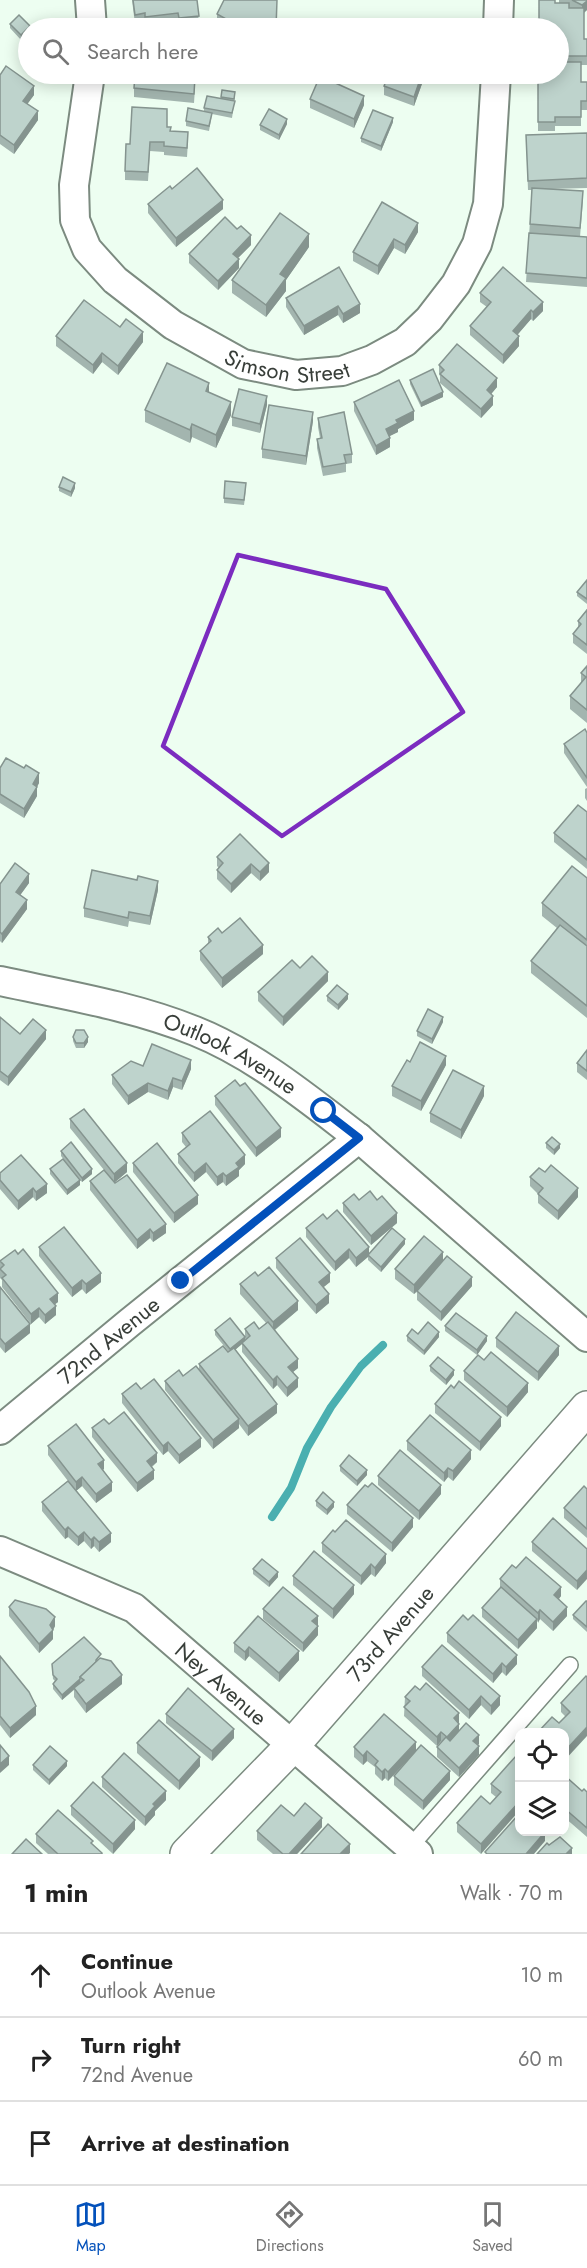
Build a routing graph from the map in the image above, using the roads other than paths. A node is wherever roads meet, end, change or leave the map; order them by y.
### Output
1 (90, 0) edge
2 (499, 0) edge
3 (91, 18) edge
4 (498, 18) edge
5 (89, 84) edge
6 (495, 84) edge
7 (0, 981) edge
8 (359, 1138) junction
9 (587, 1337) edge
10 (587, 1408) edge
11 (0, 1431) edge
12 (0, 1551) edge
13 (570, 1665) dead end
14 (292, 1746) junction
15 (414, 1850) edge
16 (187, 1854) edge

1 - 3 street
2 - 4 street
5 - 6 street, Simson Street
7 - 8 street, Outlook Avenue
8 - 9 street, Outlook Avenue
8 - 11 street, 72nd Avenue
10 - 14 main road, 73rd Avenue
12 - 14 street, Ney Avenue
13 - 15 lane
14 - 15 street, Ney Avenue
14 - 16 main road, 73rd Avenue

